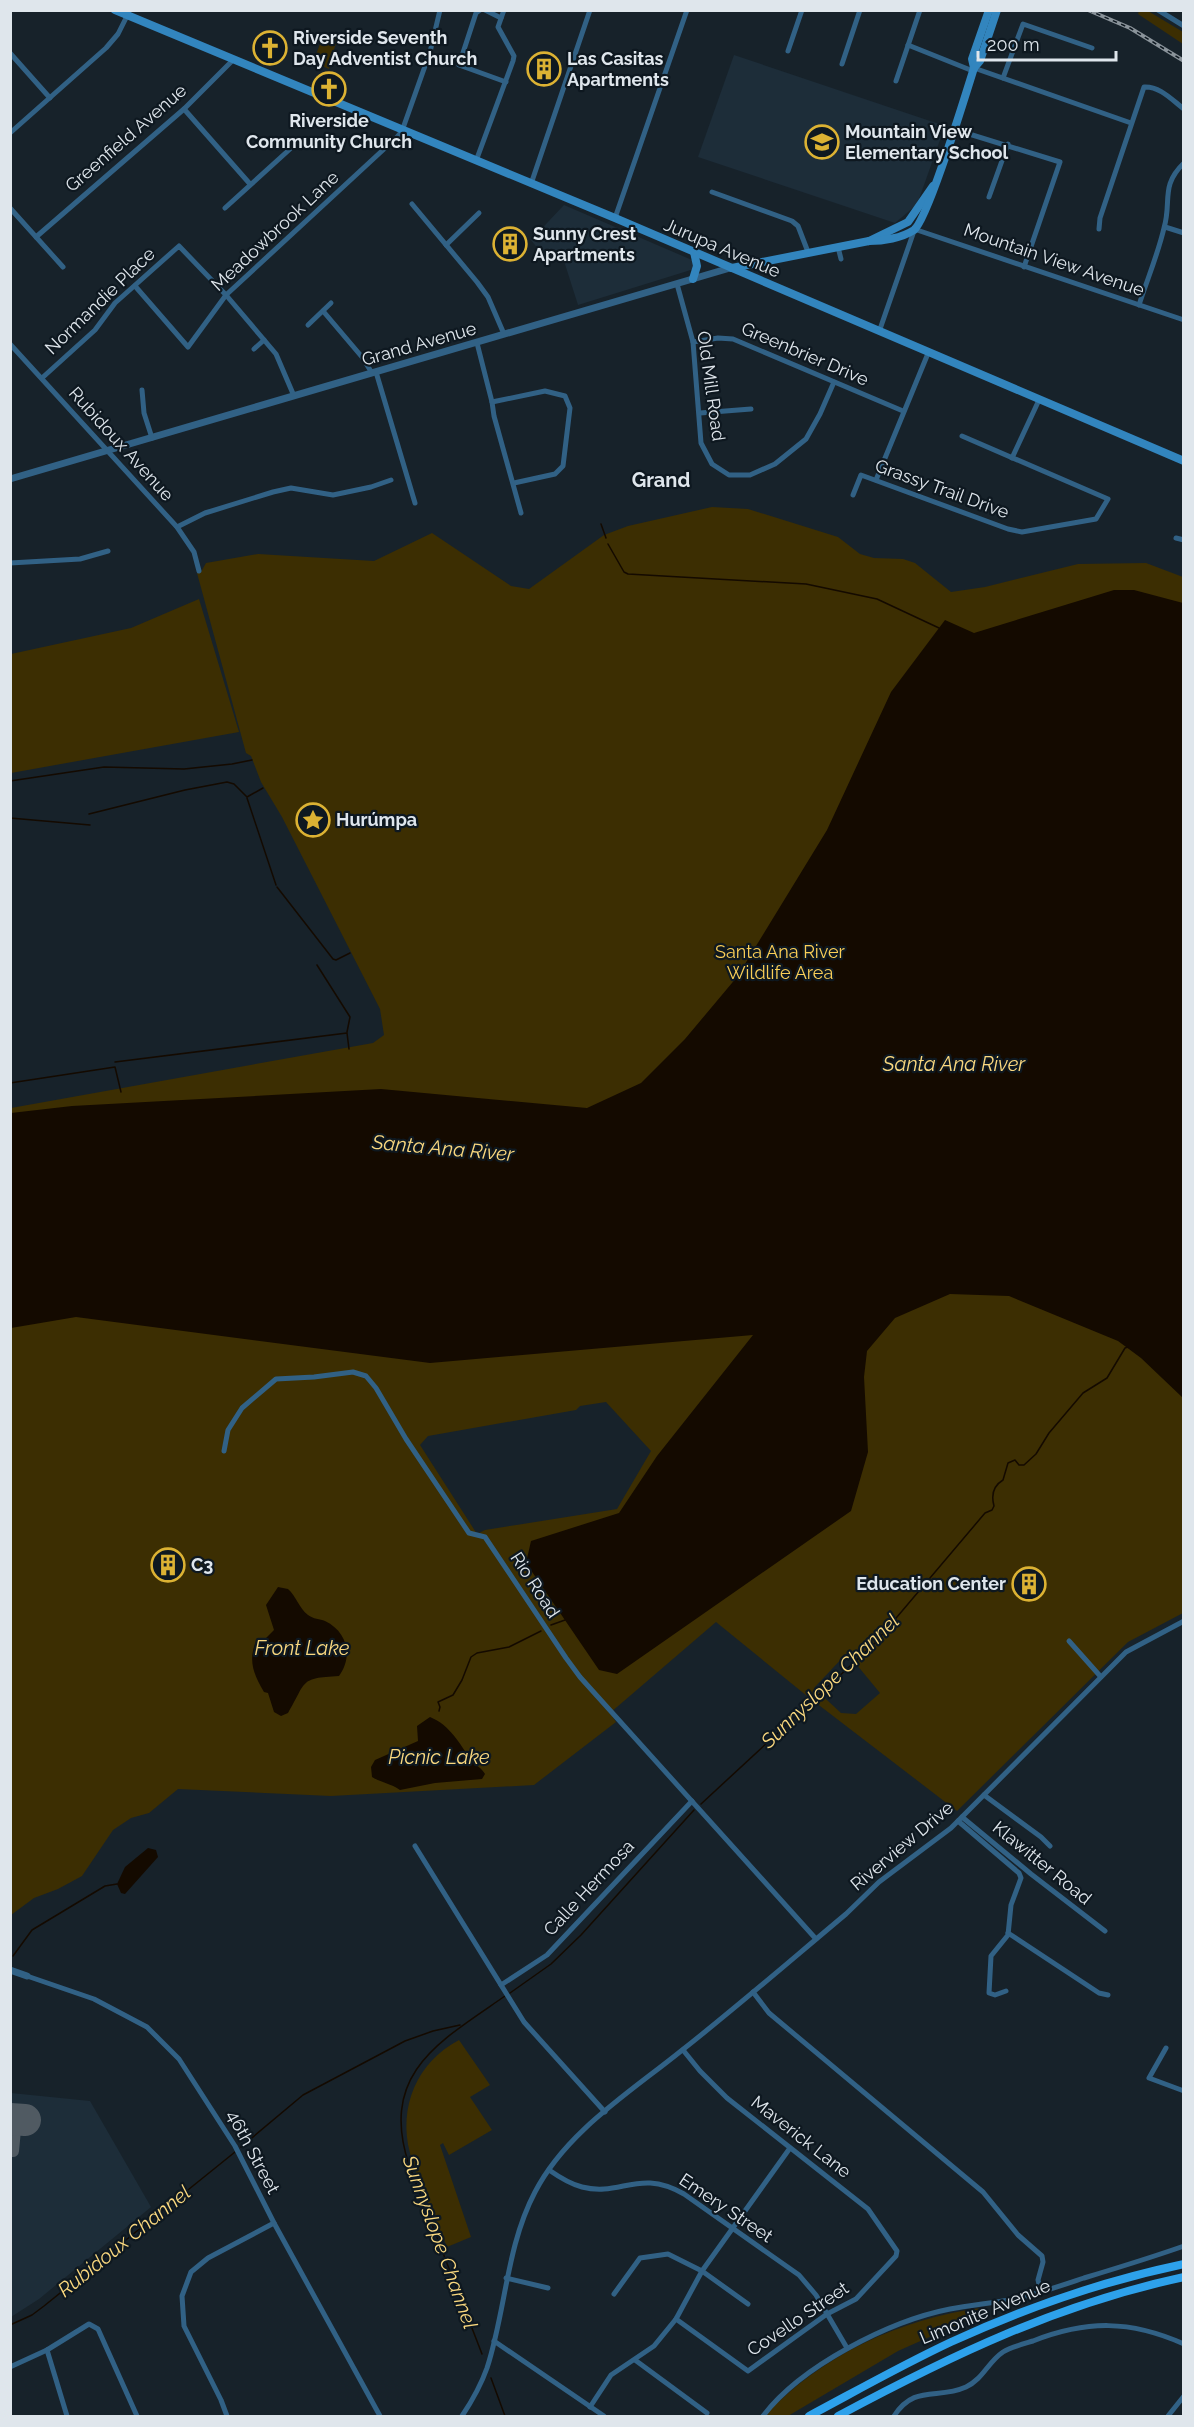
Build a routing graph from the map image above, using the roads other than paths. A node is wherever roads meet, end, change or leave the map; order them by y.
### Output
1 (115, 10) edge
2 (440, 10) edge
3 (480, 10) edge
4 (485, 10) edge
5 (504, 10) edge
6 (590, 10) edge
7 (687, 10) edge
8 (802, 10) edge
9 (861, 10) edge
10 (920, 10) edge
11 (989, 10) edge
12 (997, 10) edge
13 (1158, 10) edge
14 (127, 16) junction
15 (501, 18) junction
16 (1184, 26) edge
17 (908, 45) junction
18 (1092, 48) dead end
19 (788, 51) dead end
20 (10, 53) edge
21 (233, 60) junction
22 (842, 64) dead end
23 (973, 70) junction
24 (1004, 78) junction
25 (896, 81) dead end
26 (506, 82) junction
27 (50, 98) junction
28 (184, 109) junction
29 (1184, 109) edge
30 (1131, 123) junction
31 (953, 129) junction
32 (402, 130) junction
33 (10, 133) edge
34 (1008, 144) junction
35 (290, 149) dead end
36 (477, 161) junction
37 (1184, 163) edge
38 (250, 184) junction
39 (531, 184) junction
40 (934, 185) junction
41 (712, 192) dead end
42 (989, 197) dead end
43 (412, 204) dead end
44 (10, 208) edge
45 (225, 208) dead end
46 (479, 213) dead end
47 (615, 218) junction
48 (908, 222) junction
49 (1165, 227) junction
50 (914, 229) junction
51 (1099, 229) dead end
52 (1184, 233) edge
53 (36, 237) junction
54 (869, 241) junction
55 (446, 245) junction
56 (838, 246) junction
57 (694, 252) junction
58 (808, 252) junction
59 (841, 259) dead end
60 (765, 261) junction
61 (63, 267) dead end
62 (1024, 267) junction
63 (730, 268) junction
64 (693, 279) junction
65 (762, 281) junction
66 (677, 284) junction
67 (135, 286) junction
68 (226, 295) junction
69 (331, 303) dead end
70 (1139, 305) junction
71 (323, 311) junction
72 (1184, 320) edge
73 (308, 325) dead end
74 (879, 332) junction
75 (504, 334) junction
76 (264, 340) junction
77 (693, 342) junction
78 (477, 343) junction
79 (10, 344) edge
80 (254, 349) dead end
81 (929, 351) junction
82 (374, 373) junction
83 (42, 378) junction
84 (834, 382) junction
85 (142, 390) dead end
86 (294, 396) junction
87 (1039, 400) junction
88 (492, 402) junction
89 (752, 409) dead end
90 (903, 411) junction
91 (700, 413) junction
92 (962, 436) dead end
93 (152, 438) junction
94 (106, 451) junction
95 (1012, 458) junction
96 (1184, 461) edge
97 (10, 479) edge
98 (391, 480) dead end
99 (876, 480) junction
100 (514, 483) junction
101 (853, 495) dead end
102 (415, 503) dead end
103 (522, 513) dead end
104 (177, 527) junction
105 (1176, 538) dead end
106 (1184, 540) edge
107 (108, 551) dead end
108 (10, 563) edge
109 (199, 571) dead end
110 (224, 1451) dead end
111 (1184, 1621) edge
112 (1069, 1641) dead end
113 (1101, 1677) junction
114 (984, 1795) junction
115 (693, 1803) junction
116 (960, 1819) junction
117 (415, 1846) dead end
118 (1050, 1846) dead end
119 (1025, 1869) junction
120 (1020, 1874) junction
121 (1105, 1931) dead end
122 (1008, 1933) junction
123 (816, 1940) junction
124 (10, 1970) edge
125 (27, 1976) joint
126 (501, 1985) junction
127 (1006, 1991) dead end
128 (753, 1992) junction
129 (1108, 1995) dead end
130 (1166, 2048) dead end
131 (683, 2050) junction
132 (1184, 2091) edge
133 (605, 2112) junction
134 (790, 2148) junction
135 (549, 2170) junction
136 (274, 2223) junction
137 (733, 2228) junction
138 (1184, 2246) edge
139 (897, 2251) joint
140 (1184, 2264) edge
141 (702, 2271) junction
142 (1184, 2277) edge
143 (506, 2278) junction
144 (548, 2288) dead end
145 (1041, 2292) junction
146 (614, 2294) dead end
147 (748, 2304) dead end
148 (827, 2314) junction
149 (676, 2319) junction
150 (494, 2341) junction
151 (1184, 2343) edge
152 (848, 2348) junction
153 (47, 2350) junction
154 (635, 2361) junction
155 (10, 2367) edge
156 (1184, 2396) edge
157 (590, 2407) junction
158 (707, 2413) dead end
159 (67, 2416) edge
160 (137, 2416) edge
161 (227, 2416) edge
162 (380, 2416) edge
163 (462, 2416) edge
164 (604, 2416) edge
165 (763, 2416) edge
166 (809, 2416) edge
167 (838, 2416) edge
168 (894, 2416) edge
169 (1168, 2416) edge

1 - 14 main road, Jurupa Avenue
2 - 32 street, Meadowbrook Lane
3 - 26 street
4 - 15 street
5 - 15 street
6 - 39 street
7 - 47 street
8 - 19 street
9 - 22 street
10 - 17 street
11 - 23 main road
12 - 23 main road
13 - 16 street
14 - 21 main road, Jurupa Avenue
14 - 27 street
15 - 26 street
17 - 23 street
17 - 25 street
18 - 24 street
20 - 27 street
21 - 28 street, Greenfield Avenue
21 - 32 main road, Jurupa Avenue
23 - 24 street
23 - 31 main road
24 - 30 street
26 - 36 street
27 - 33 street
28 - 38 street
28 - 53 street, Greenfield Avenue
29 - 30 street
30 - 51 street
31 - 34 street
31 - 40 main road
32 - 36 main road, Jurupa Avenue
32 - 68 street, Meadowbrook Lane
34 - 42 street
34 - 62 street
35 - 38 street
36 - 39 main road, Jurupa Avenue
37 - 49 street
38 - 45 street
39 - 47 main road, Jurupa Avenue
40 - 48 main road
40 - 50 main road
41 - 58 street
43 - 55 street
44 - 53 street
46 - 55 street
47 - 57 main road, Jurupa Avenue
48 - 50 street
48 - 54 main road, Grand Avenue
49 - 52 street
49 - 70 street
50 - 54 main road, Grand Avenue
50 - 62 street, Mountain View Avenue
50 - 74 street
53 - 61 street
54 - 56 main road, Grand Avenue
55 - 75 street
56 - 58 main road, Grand Avenue
56 - 59 street
57 - 63 main road, Jurupa Avenue
57 - 64 main road
58 - 60 main road, Grand Avenue
60 - 63 main road, Grand Avenue
60 - 65 main road
62 - 70 street, Mountain View Avenue
63 - 64 street, Grand Avenue
63 - 65 main road, Jurupa Avenue
64 - 66 street, Grand Avenue
65 - 74 main road, Jurupa Avenue
66 - 75 street, Grand Avenue
66 - 77 street, Old Mill Road
67 - 68 street, Normandie Place
67 - 68 street, Meadowbrook Lane
67 - 83 street, Normandie Place
68 - 76 street
69 - 71 street
70 - 72 street, Mountain View Avenue
71 - 73 street
71 - 82 street
74 - 81 main road, Jurupa Avenue
75 - 78 street, Grand Avenue
76 - 80 street
76 - 86 street
77 - 84 street, Greenbrier Drive
77 - 91 street, Old Mill Road
78 - 82 street, Grand Avenue
78 - 88 street
79 - 83 street, Rubidoux Avenue
81 - 87 main road, Jurupa Avenue
81 - 90 street
82 - 86 street, Grand Avenue
82 - 102 street
83 - 94 street, Rubidoux Avenue
84 - 90 street, Greenbrier Drive
84 - 91 street, Old Mill Road
85 - 93 street
86 - 93 street, Grand Avenue
87 - 95 street
87 - 96 main road, Jurupa Avenue
88 - 100 street
88 - 100 street
89 - 91 street
90 - 99 street
92 - 95 street
93 - 94 street, Grand Avenue
94 - 97 street, Grand Avenue
94 - 104 street, Rubidoux Avenue
95 - 99 street, Grassy Trail Drive
98 - 104 street
99 - 101 street, Grassy Trail Drive
100 - 103 street
104 - 109 street, Rubidoux Avenue
105 - 106 street
107 - 108 street
110 - 115 street, Rio Road
111 - 113 street, Riverview Drive
112 - 113 street
113 - 114 street, Riverview Drive
114 - 116 street, Riverview Drive
114 - 118 street
115 - 123 street, Rio Road
115 - 126 street, Calle Hermosa
116 - 119 street, Klawitter Road
116 - 120 street
116 - 123 street, Riverview Drive
117 - 126 street
119 - 120 street
119 - 121 street, Klawitter Road
120 - 122 street
122 - 127 street
122 - 129 street
123 - 128 street, Riverview Drive
124 - 125 street
125 - 136 street, 46th Street
126 - 133 street
128 - 131 street, Riverview Drive
128 - 145 street
130 - 132 street
131 - 133 street, Riverview Drive
131 - 134 street, Maverick Lane
133 - 135 street, Riverview Drive
134 - 137 street
134 - 139 street, Maverick Lane
135 - 137 street, Emery Street
135 - 143 street, Riverview Drive
136 - 161 street
136 - 162 street, 46th Street
137 - 141 street
137 - 148 street, Emery Street
138 - 145 street
139 - 148 street, Covello Street
140 - 166 main road, Limonite Avenue
141 - 146 street
141 - 147 street
141 - 149 street
142 - 167 main road, Limonite Avenue
143 - 144 street
143 - 150 street, Riverview Drive
145 - 152 street
148 - 149 street, Covello Street
148 - 152 street, Emery Street
149 - 154 street
150 - 157 street
150 - 163 street, Riverview Drive
151 - 168 street
152 - 165 street
153 - 155 street
153 - 159 street
153 - 160 street
154 - 157 street
154 - 158 street
156 - 169 street
157 - 164 street

